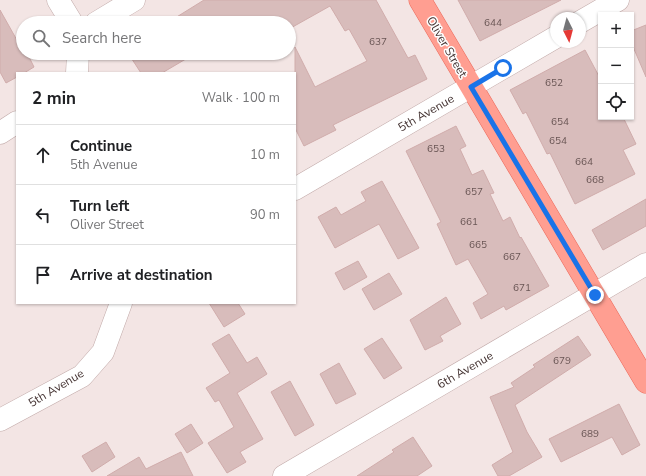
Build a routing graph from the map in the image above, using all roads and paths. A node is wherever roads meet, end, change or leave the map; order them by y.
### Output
1 (58, 0) edge
2 (134, 0) edge
3 (420, 0) edge
4 (618, 0) edge
5 (68, 16) edge
6 (108, 16) edge
7 (586, 19) edge
8 (550, 41) edge
9 (78, 60) edge
10 (77, 72) edge
11 (471, 87) junction
12 (16, 123) edge
13 (0, 133) edge
14 (296, 188) edge
15 (646, 264) edge
16 (595, 295) junction
17 (120, 304) edge
18 (646, 382) edge
19 (0, 420) edge
20 (284, 476) edge

1 - 5 street
2 - 6 street
3 - 11 main road, Oliver Street
4 - 7 street
8 - 11 street, 5th Avenue
9 - 10 street
11 - 14 street, 5th Avenue
11 - 16 main road, Oliver Street
12 - 13 street
15 - 16 street, 6th Avenue
16 - 18 main road, Oliver Street
16 - 20 street, 6th Avenue
17 - 19 street, 5th Avenue

